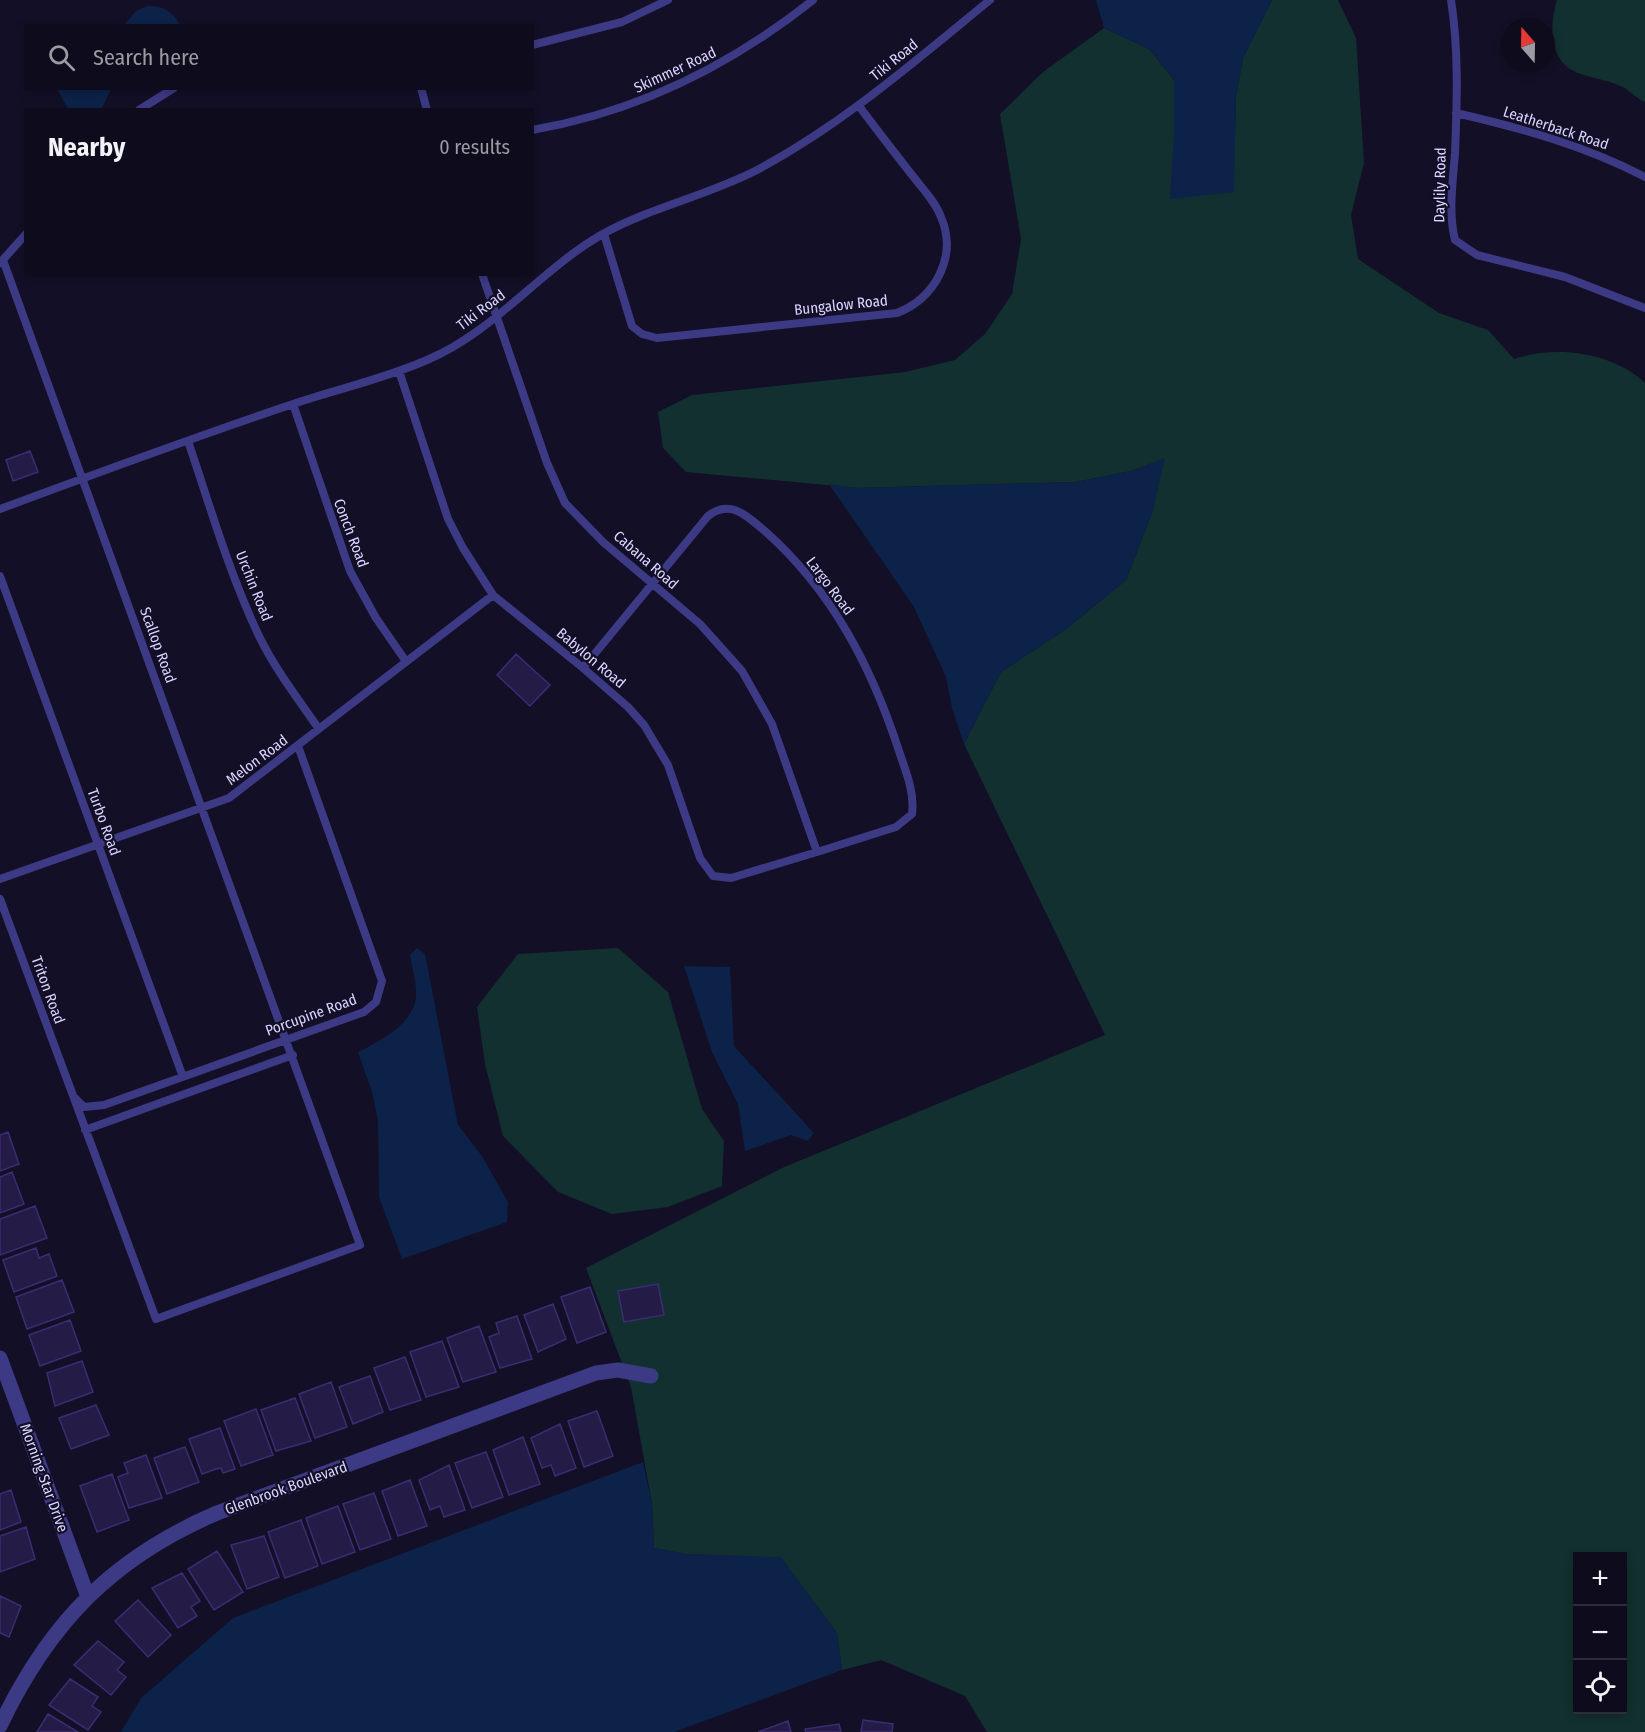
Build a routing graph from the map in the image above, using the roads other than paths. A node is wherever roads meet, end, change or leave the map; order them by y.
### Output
1 (668, 0) edge
2 (813, 0) edge
3 (990, 0) edge
4 (1451, 0) edge
5 (650, 4) edge
6 (534, 45) edge
7 (171, 90) edge
8 (422, 90) edge
9 (859, 106) junction
10 (142, 108) edge
11 (426, 108) edge
12 (1456, 113) junction
13 (534, 130) edge
14 (1645, 177) edge
15 (604, 234) junction
16 (24, 236) edge
17 (2, 262) edge
18 (483, 276) edge
19 (1645, 309) edge
20 (497, 317) junction
21 (399, 371) junction
22 (293, 404) junction
23 (188, 441) junction
24 (83, 478) junction
25 (0, 509) edge
26 (0, 576) edge
27 (651, 583) junction
28 (493, 595) junction
29 (405, 660) junction
30 (583, 668) junction
31 (319, 729) junction
32 (298, 746) junction
33 (202, 805) junction
34 (98, 843) junction
35 (817, 852) junction
36 (0, 879) edge
37 (0, 899) edge
38 (287, 1038) junction
39 (293, 1055) junction
40 (183, 1077) junction
41 (70, 1091) junction
42 (85, 1130) junction
43 (0, 1358) edge
44 (651, 1376) dead end
45 (4, 1383) edge
46 (88, 1597) junction
47 (0, 1726) edge

1 - 5 lane
2 - 13 lane, Skimmer Road
3 - 9 lane, Tiki Road
4 - 12 lane, Daylily Road
5 - 6 lane
7 - 10 lane
8 - 11 lane
9 - 15 lane, Tiki Road
9 - 15 lane, Bungalow Road
12 - 14 lane, Leatherback Road
12 - 19 lane, Daylily Road
15 - 20 lane, Tiki Road
16 - 17 lane
17 - 24 lane, Scallop Road
18 - 20 lane, Cabana Road
20 - 21 lane, Tiki Road
20 - 27 lane, Cabana Road
21 - 22 lane, Tiki Road
21 - 28 lane, Babylon Road
22 - 23 lane, Tiki Road
22 - 29 lane, Conch Road
23 - 24 lane, Tiki Road
23 - 31 lane, Urchin Road
24 - 25 lane, Tiki Road
24 - 33 lane, Scallop Road
26 - 34 lane, Turbo Road
27 - 30 lane, Largo Road
27 - 35 lane, Cabana Road
27 - 35 lane, Largo Road
28 - 29 lane, Melon Road
28 - 30 lane, Babylon Road
29 - 31 lane, Melon Road
30 - 35 lane, Babylon Road
31 - 32 lane, Melon Road
32 - 33 lane, Melon Road
32 - 38 lane, Porcupine Road
33 - 34 lane, Melon Road
33 - 38 lane, Scallop Road
34 - 36 lane, Melon Road
34 - 40 lane, Turbo Road
37 - 41 lane, Triton Road
38 - 39 lane, Scallop Road
38 - 40 lane, Porcupine Road
39 - 42 lane
39 - 42 lane, Scallop Road
40 - 41 lane, Porcupine Road
41 - 42 lane, Triton Road
43 - 45 street, Morning Star Drive
44 - 46 street, Glenbrook Boulevard
45 - 46 street, Morning Star Drive
46 - 47 street, Glenbrook Boulevard

